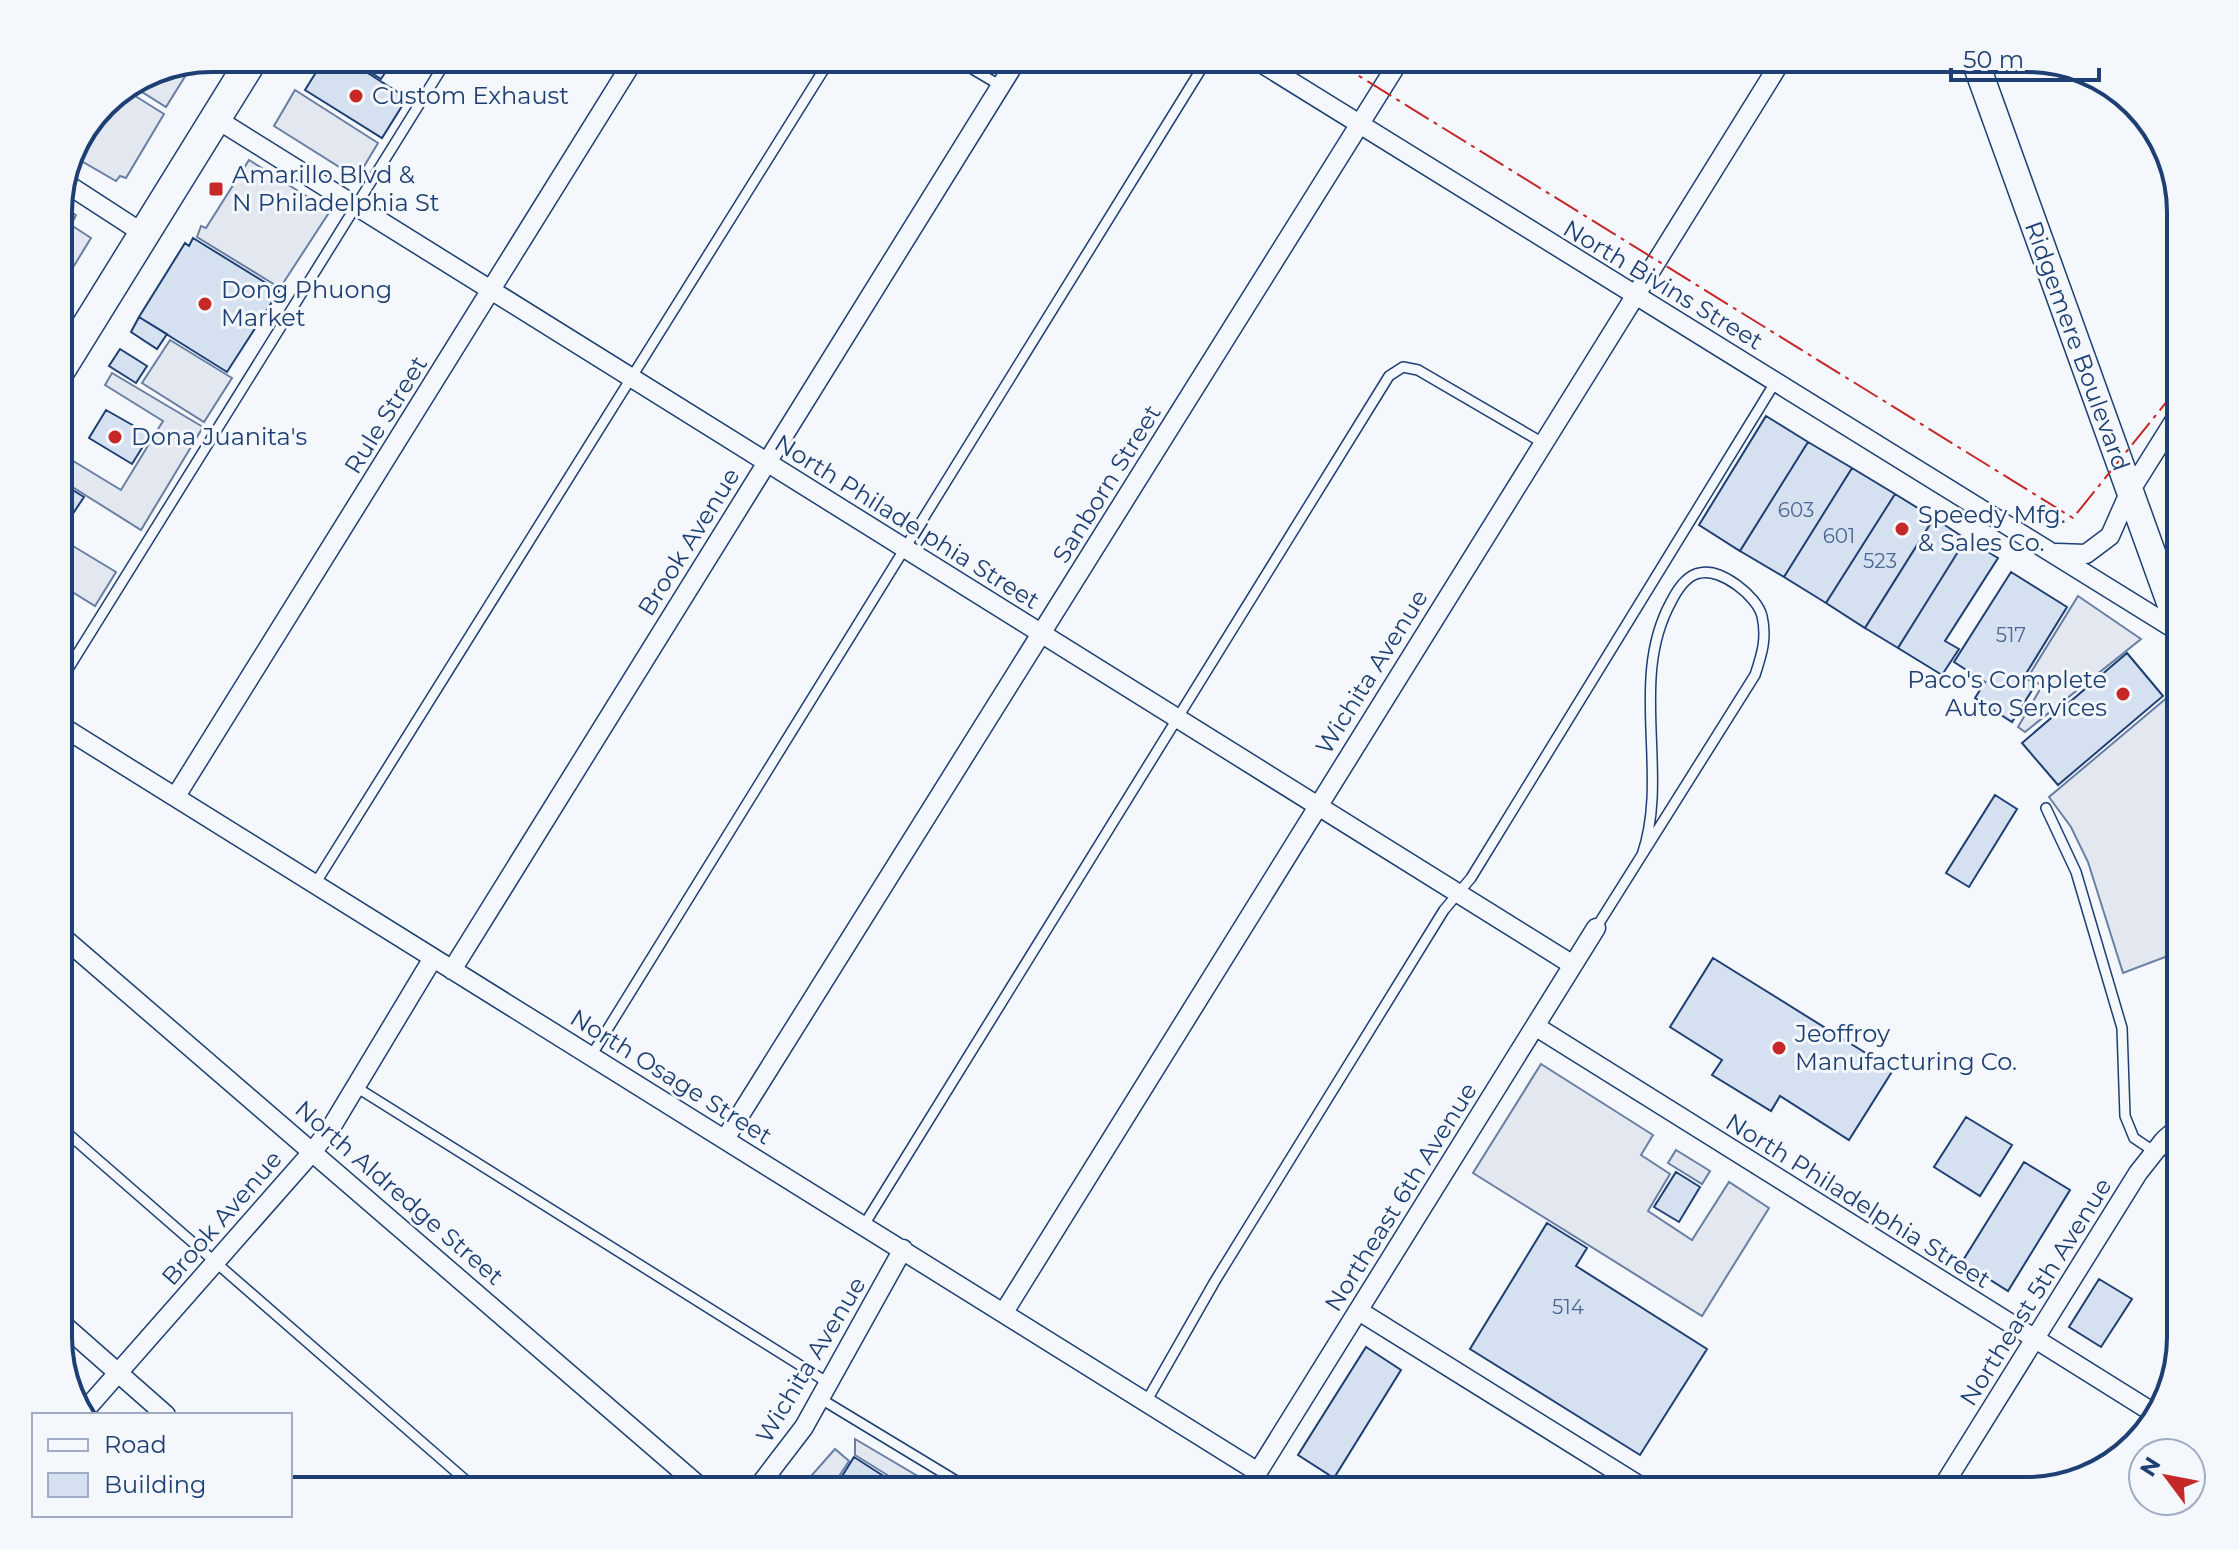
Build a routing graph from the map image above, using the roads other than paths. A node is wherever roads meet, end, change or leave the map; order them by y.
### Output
1 (244, 72) edge
2 (439, 72) edge
3 (626, 72) edge
4 (822, 72) edge
5 (978, 72) edge
6 (1010, 72) edge
7 (1199, 72) edge
8 (1276, 72) edge
9 (1392, 72) edge
10 (1774, 72) edge
11 (1979, 72) edge
12 (1001, 86) junction
13 (215, 118) junction
14 (1360, 124) junction
15 (74, 189) edge
16 (354, 207) junction
17 (144, 234) junction
18 (491, 292) junction
19 (1636, 297) junction
20 (72, 350) edge
21 (629, 378) junction
22 (1776, 381) junction
23 (2167, 432) edge
24 (1543, 443) junction
25 (767, 463) junction
26 (2129, 493) junction
27 (904, 549) junction
28 (2049, 551) junction
29 (2167, 595) edge
30 (2167, 624) edge
31 (1041, 634) junction
32 (72, 662) edge
33 (1177, 719) junction
34 (72, 733) edge
35 (176, 796) junction
36 (1317, 807) junction
37 (2046, 808) dead end
38 (1642, 855) junction
39 (315, 884) junction
40 (1457, 894) junction
41 (1596, 928) joint
42 (72, 945) edge
43 (433, 958) junction
44 (1573, 965) junction
45 (452, 970) junction
46 (1535, 1026) junction
47 (591, 1056) junction
48 (356, 1087) junction
49 (72, 1137) edge
50 (725, 1139) junction
51 (2167, 1139) edge
52 (2158, 1148) junction
53 (314, 1150) junction
54 (2167, 1155) edge
55 (864, 1225) junction
56 (903, 1249) junction
57 (216, 1262) junction
58 (1359, 1311) junction
59 (1004, 1312) junction
60 (72, 1332) edge
61 (2034, 1340) junction
62 (118, 1372) junction
63 (825, 1392) junction
64 (1146, 1402) junction
65 (90, 1405) edge
66 (2147, 1409) edge
67 (164, 1413) edge
68 (1258, 1472) junction
69 (462, 1477) edge
70 (689, 1477) edge
71 (766, 1477) edge
72 (952, 1477) edge
73 (1255, 1477) edge
74 (1626, 1477) edge
75 (1949, 1477) edge

1 - 13 highway
2 - 16 lane
3 - 18 street, Rule Street
4 - 21 lane
5 - 12 lane
6 - 12 street, Brook Avenue
7 - 27 lane
8 - 14 street, North Bivins Street
9 - 14 street, Sanborn Street
10 - 19 street, Wichita Avenue
11 - 26 main road, Ridgemere Boulevard
12 - 25 street, Brook Avenue
13 - 16 street, North Philadelphia Street
13 - 17 highway
14 - 19 street, North Bivins Street
14 - 31 street, Sanborn Street
15 - 17 street
16 - 18 street, North Philadelphia Street
16 - 32 lane
17 - 20 highway
18 - 21 street, North Philadelphia Street
18 - 35 street, Rule Street
19 - 22 street, North Bivins Street
19 - 24 street, Wichita Avenue
21 - 25 street, North Philadelphia Street
21 - 39 lane
22 - 28 street, North Bivins Street
22 - 40 lane
23 - 26 street
24 - 33 lane
24 - 36 street, Wichita Avenue
25 - 27 street, North Philadelphia Street
25 - 45 street, Brook Avenue
26 - 28 street
26 - 29 main road, Ridgemere Boulevard
27 - 31 street, North Philadelphia Street
27 - 47 lane
28 - 30 street, North Bivins Street
31 - 33 street, North Philadelphia Street
31 - 50 street, Sanborn Street
33 - 36 street, North Philadelphia Street
33 - 55 lane
34 - 35 street, North Osage Street
35 - 39 street, North Osage Street
36 - 40 street, North Philadelphia Street
36 - 59 street, Wichita Avenue
37 - 52 lane
38 - 38 lane
38 - 41 lane
39 - 43 street, North Osage Street
40 - 44 street, North Philadelphia Street
40 - 64 lane
41 - 44 street, Northeast 6th Avenue
42 - 53 street, North Aldredge Street
43 - 45 street, North Osage Street
43 - 48 street, Brook Avenue
44 - 46 street, Northeast 6th Avenue
45 - 47 street, North Osage Street
46 - 58 street, Northeast 6th Avenue
46 - 61 street, North Philadelphia Street
47 - 50 street, North Osage Street
48 - 53 street, Brook Avenue
48 - 63 lane
49 - 57 lane
50 - 55 street, North Osage Street
51 - 52 street, Northeast 5th Avenue
52 - 54 lane
52 - 61 street, Northeast 5th Avenue
53 - 57 street, Brook Avenue
53 - 70 street, North Aldredge Street
55 - 56 street, North Osage Street
56 - 59 street, North Osage Street
56 - 63 street, Wichita Avenue
57 - 62 street, Brook Avenue
57 - 69 lane
58 - 68 street, Northeast 6th Avenue
58 - 74 street
59 - 64 street, North Osage Street
60 - 62 street
61 - 66 street, North Philadelphia Street
61 - 75 street, Northeast 5th Avenue
62 - 65 street, Brook Avenue
62 - 67 street
63 - 71 street, Wichita Avenue
63 - 72 lane
64 - 68 street, North Osage Street
68 - 73 street, Northeast 6th Avenue

